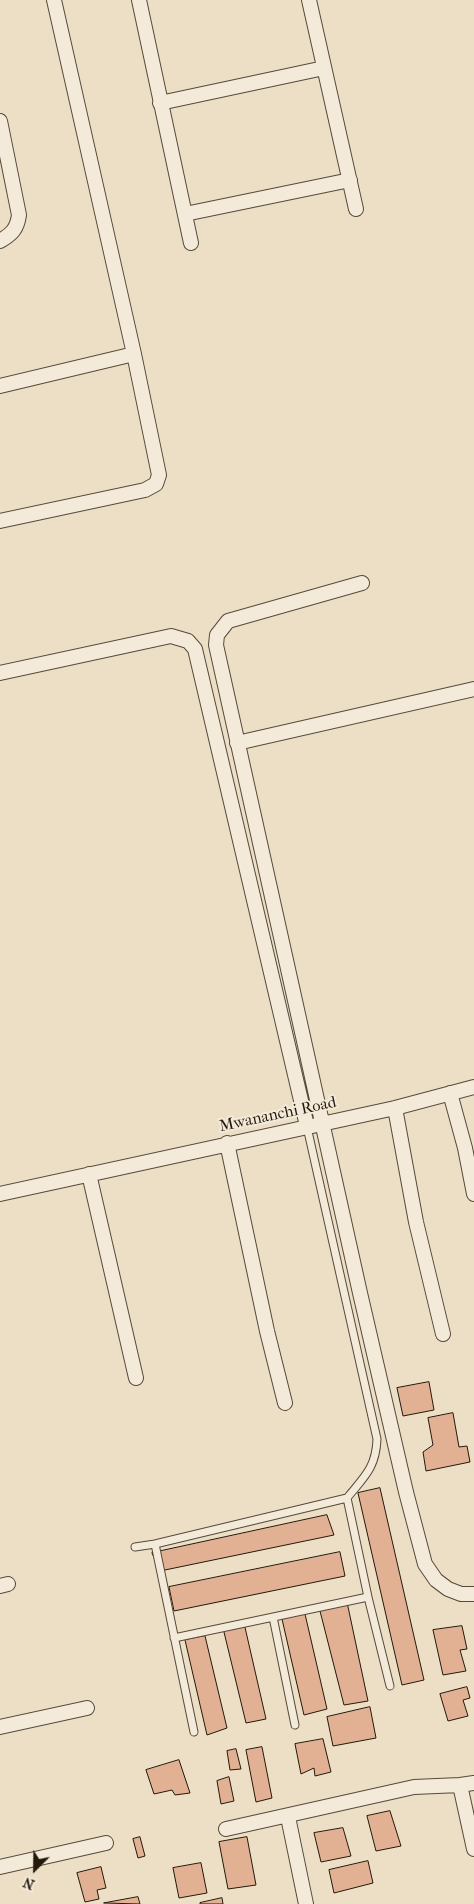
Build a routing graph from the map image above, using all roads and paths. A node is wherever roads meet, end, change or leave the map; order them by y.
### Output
1 (54, 0) edge
2 (139, 0) edge
3 (309, 0) edge
4 (324, 68) junction
5 (160, 103) junction
6 (0, 121) edge
7 (350, 180) junction
8 (356, 209) dead end
9 (185, 214) junction
10 (0, 241) edge
11 (191, 243) dead end
12 (134, 354) junction
13 (0, 386) edge
14 (0, 521) edge
15 (362, 583) dead end
16 (0, 673) edge
17 (474, 689) edge
18 (237, 743) junction
19 (474, 1088) edge
20 (450, 1093) junction
21 (395, 1108) junction
22 (323, 1123) junction
23 (307, 1126) junction
24 (227, 1143) junction
25 (89, 1174) junction
26 (0, 1194) edge
27 (474, 1194) edge
28 (443, 1334) dead end
29 (136, 1378) dead end
30 (285, 1403) dead end
31 (347, 1498) junction
32 (155, 1544) junction
33 (135, 1546) dead end
34 (474, 1594) edge
35 (368, 1597) junction
36 (273, 1617) junction
37 (174, 1638) junction
38 (390, 1686) dead end
39 (87, 1708) dead end
40 (295, 1725) dead end
41 (0, 1728) edge
42 (194, 1732) dead end
43 (474, 1783) edge
44 (460, 1785) junction
45 (288, 1817) junction
46 (226, 1829) dead end
47 (106, 1842) dead end
48 (474, 1850) edge
49 (0, 1867) edge
50 (306, 1904) edge

1 - 12 street
2 - 5 street
3 - 4 street
4 - 5 street
4 - 7 street
5 - 9 street
6 - 10 street
7 - 8 street
7 - 9 street
9 - 11 street
12 - 13 street
12 - 14 street
15 - 18 street
16 - 23 street
17 - 18 street
18 - 22 street
19 - 20 street, Mwananchi Road
20 - 21 street, Mwananchi Road
20 - 27 street
21 - 22 street, Mwananchi Road
21 - 28 street
22 - 23 street, Mwananchi Road
22 - 34 street
23 - 24 street, Mwananchi Road
23 - 31 lane
24 - 25 street, Mwananchi Road
24 - 30 street
25 - 26 street, Mwananchi Road
25 - 29 street
31 - 32 lane
31 - 35 lane
32 - 33 lane
32 - 37 lane
35 - 36 lane
35 - 38 lane
36 - 37 lane
36 - 40 lane
37 - 42 lane
39 - 41 street
43 - 44 street
44 - 45 street
44 - 48 street
45 - 46 street
45 - 50 street
47 - 49 street

